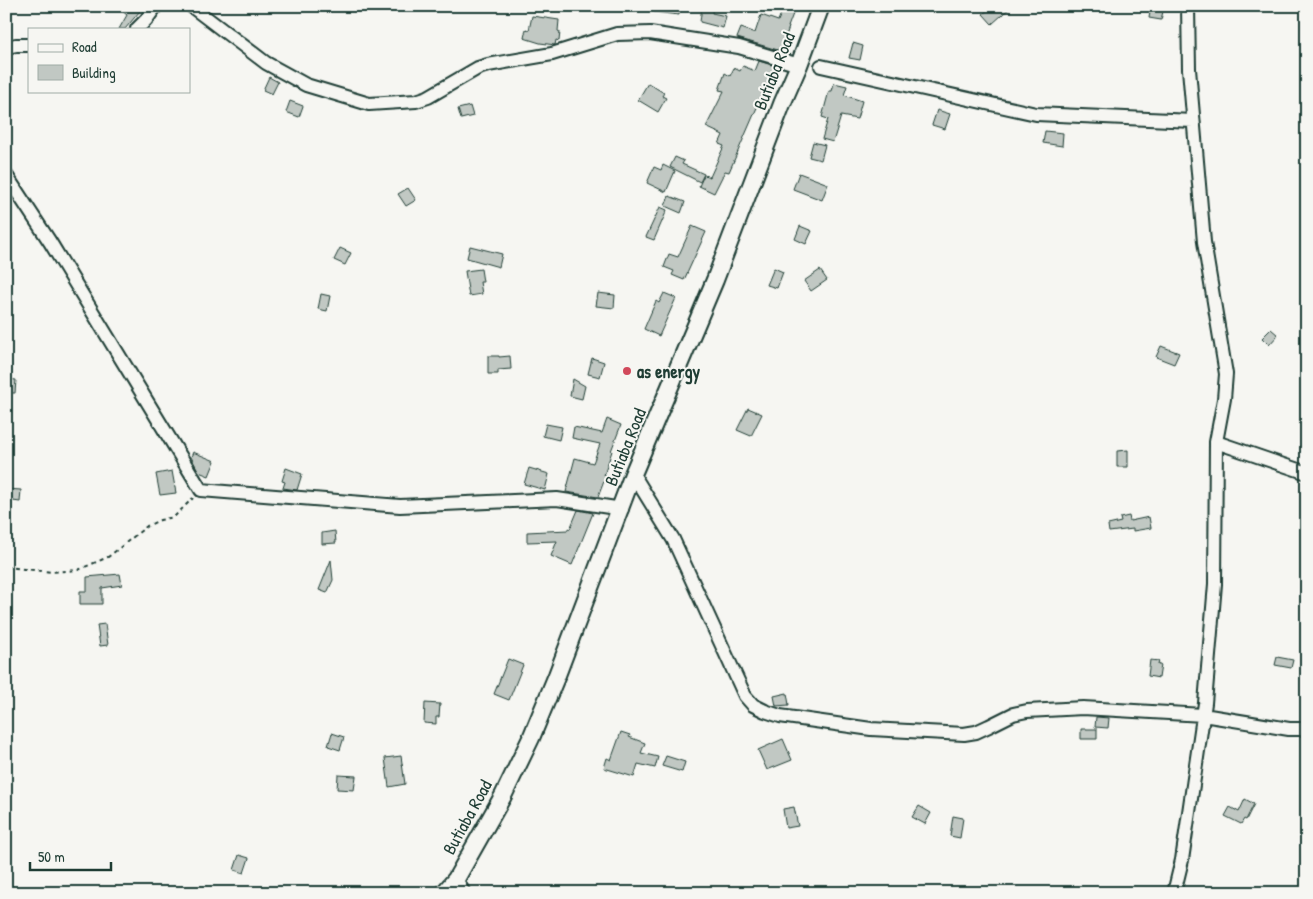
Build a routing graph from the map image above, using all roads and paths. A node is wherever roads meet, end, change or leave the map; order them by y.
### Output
1 (156, 6) edge
2 (191, 6) edge
3 (821, 6) edge
4 (1188, 6) edge
5 (139, 28) edge
6 (28, 46) edge
7 (6, 47) edge
8 (799, 65) junction
9 (821, 66) dead end
10 (1193, 121) junction
11 (6, 175) edge
12 (1216, 442) junction
13 (633, 474) junction
14 (1307, 474) edge
15 (200, 490) junction
16 (622, 509) junction
17 (6, 567) edge
18 (1203, 715) junction
19 (1307, 729) edge
20 (460, 886) edge
21 (444, 893) edge
22 (1174, 893) edge

1 - 5 street
2 - 8 street
3 - 8 main road, Butiaba Road
4 - 10 street
6 - 7 street
8 - 13 main road, Butiaba Road
9 - 10 street
10 - 12 street
11 - 15 street
12 - 14 street
12 - 18 street
13 - 16 main road, Butiaba Road
13 - 18 street
15 - 16 street
15 - 17 path
16 - 20 main road, Butiaba Road
18 - 19 street
18 - 22 street
20 - 21 main road, Butiaba Road

